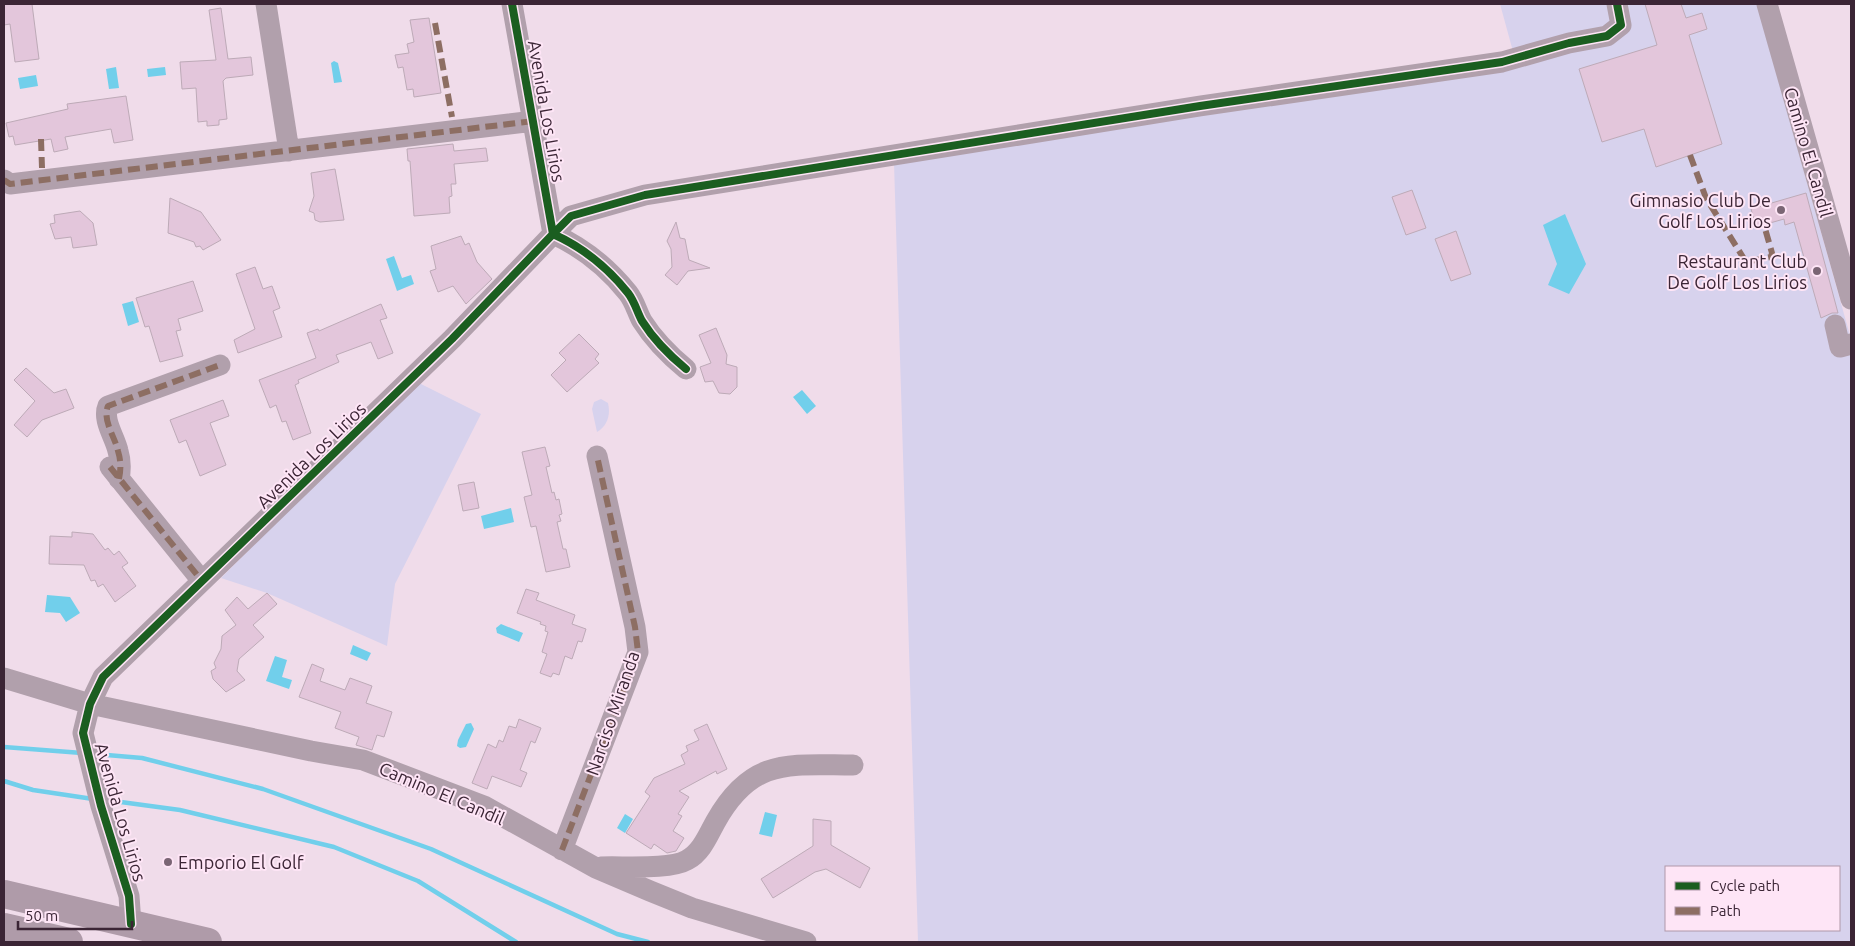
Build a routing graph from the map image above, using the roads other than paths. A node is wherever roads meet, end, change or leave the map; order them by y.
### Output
1 (266, 4) edge
2 (512, 4) edge
3 (1617, 4) edge
4 (1767, 4) edge
5 (534, 121) junction
6 (289, 151) junction
7 (4, 180) edge
8 (553, 234) junction
9 (1851, 299) edge
10 (1835, 325) dead end
11 (1851, 344) edge
12 (220, 365) dead end
13 (686, 369) dead end
14 (597, 456) dead end
15 (202, 581) junction
16 (4, 678) edge
17 (90, 704) junction
18 (853, 765) dead end
19 (562, 850) junction
20 (596, 868) junction
21 (4, 894) edge
22 (131, 924) junction
23 (4, 927) edge
24 (69, 942) edge
25 (208, 942) edge
26 (806, 942) edge

1 - 6 street
2 - 5 street, Avenida Los Lirios
3 - 8 street
4 - 9 street, Camino El Candil
5 - 6 street
5 - 8 street, Avenida Los Lirios
6 - 7 street
8 - 13 street
8 - 15 street, Avenida Los Lirios
10 - 11 street
12 - 15 street
14 - 19 street, Narciso Miranda
15 - 17 street, Avenida Los Lirios
16 - 17 street
17 - 19 street, Camino El Candil
17 - 22 street, Avenida Los Lirios
18 - 20 street
19 - 20 street, Camino El Candil
20 - 26 street, Camino El Candil
21 - 22 highway
22 - 25 highway
23 - 24 highway

